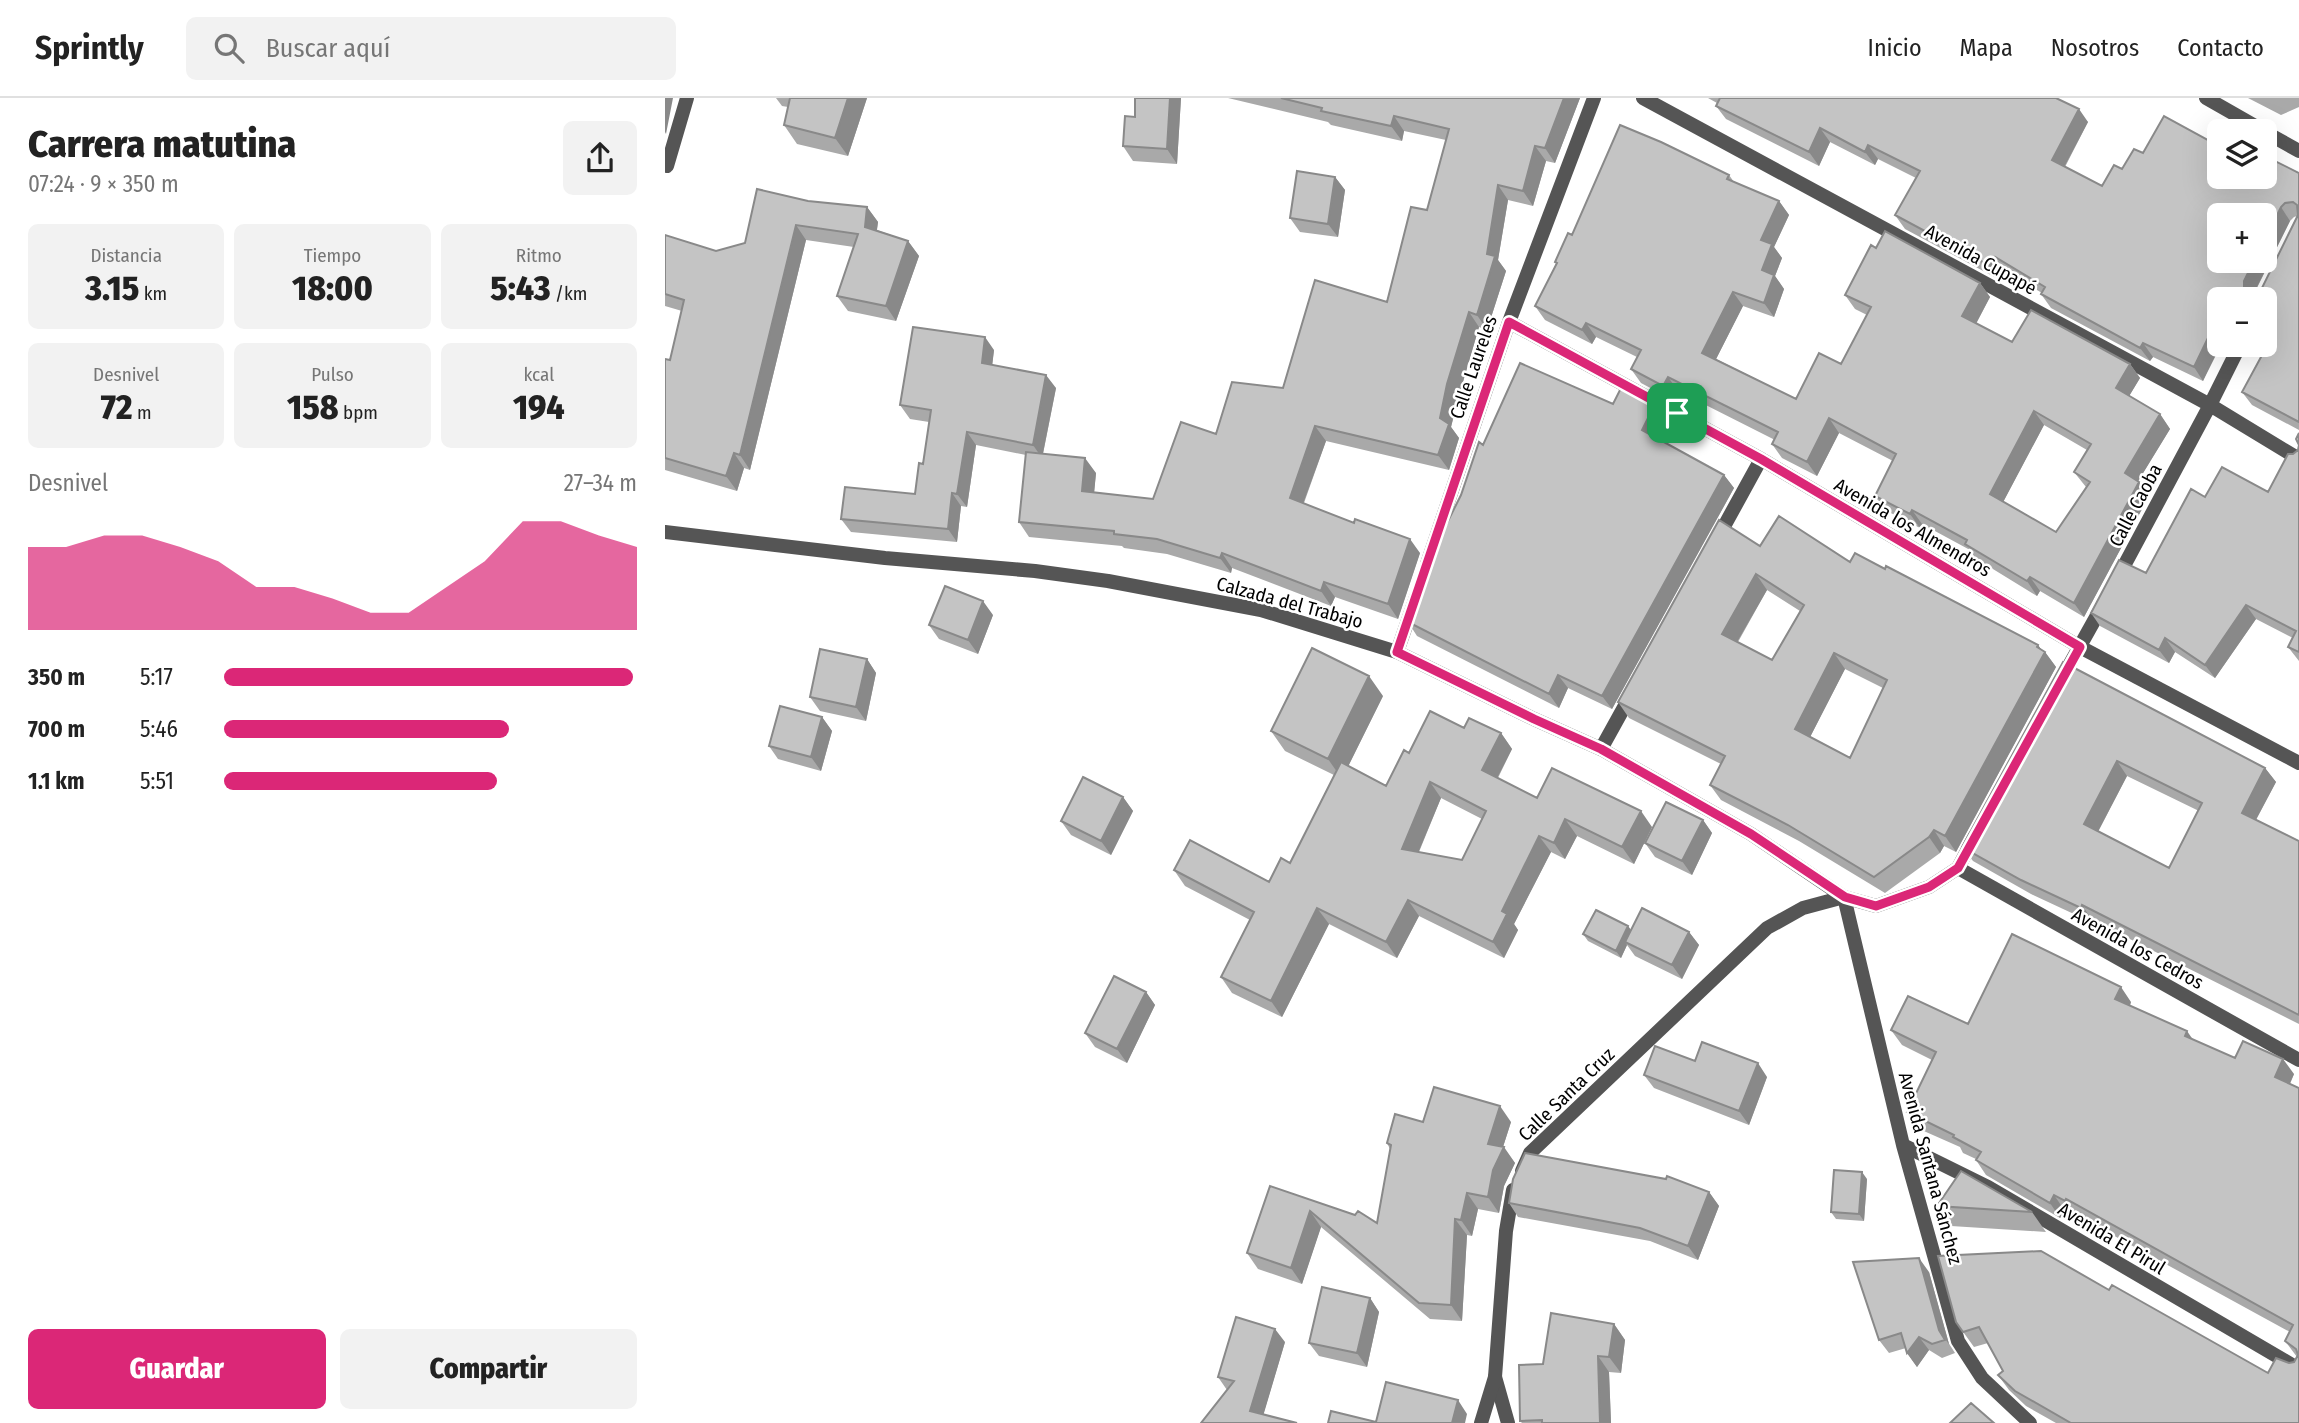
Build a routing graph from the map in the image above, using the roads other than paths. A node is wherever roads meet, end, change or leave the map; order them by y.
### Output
1 (687, 98) edge
2 (1594, 98) edge
3 (1643, 98) edge
4 (2206, 98) edge
5 (2243, 119) edge
6 (2277, 138) edge
7 (2299, 151) edge
8 (667, 166) dead end
9 (1509, 322) junction
10 (2234, 357) edge
11 (2210, 405) junction
12 (1761, 459) junction
13 (2299, 459) edge
14 (665, 532) edge
15 (1707, 556) edge
16 (2080, 647) junction
17 (1397, 652) junction
18 (1641, 676) edge
19 (2054, 693) edge
20 (1601, 749) junction
21 (2299, 763) edge
22 (1983, 822) edge
23 (1958, 868) junction
24 (1845, 897) junction
25 (2299, 1060) edge
26 (1903, 1145) junction
27 (2299, 1369) edge
28 (1495, 1377) junction
29 (1481, 1423) edge
30 (1508, 1423) edge
31 (2030, 1423) edge

1 - 8 street
2 - 9 street, Calle Laureles
3 - 11 street, Avenida Cupapé
4 - 5 street
6 - 7 street
9 - 12 street, Avenida los Almendros
9 - 17 street, Calle Laureles
10 - 11 street, Calle Caoba
11 - 13 street, Avenida Cupapé
11 - 16 street, Calle Caoba
12 - 15 street
12 - 16 street, Avenida los Almendros
14 - 17 street, Calzada del Trabajo
16 - 19 street, Calle Caoba
16 - 21 street, Avenida los Almendros
17 - 20 street, Calzada del Trabajo
18 - 20 street
20 - 24 street, Calzada del Trabajo
22 - 23 street
23 - 24 street
23 - 25 street, Avenida los Cedros
24 - 26 street, Avenida Santana Sánchez
24 - 28 street, Calle Santa Cruz
26 - 27 street, Avenida El Pirul
26 - 31 street, Avenida Santana Sánchez
28 - 29 street, Calle Santa Cruz
28 - 30 street

